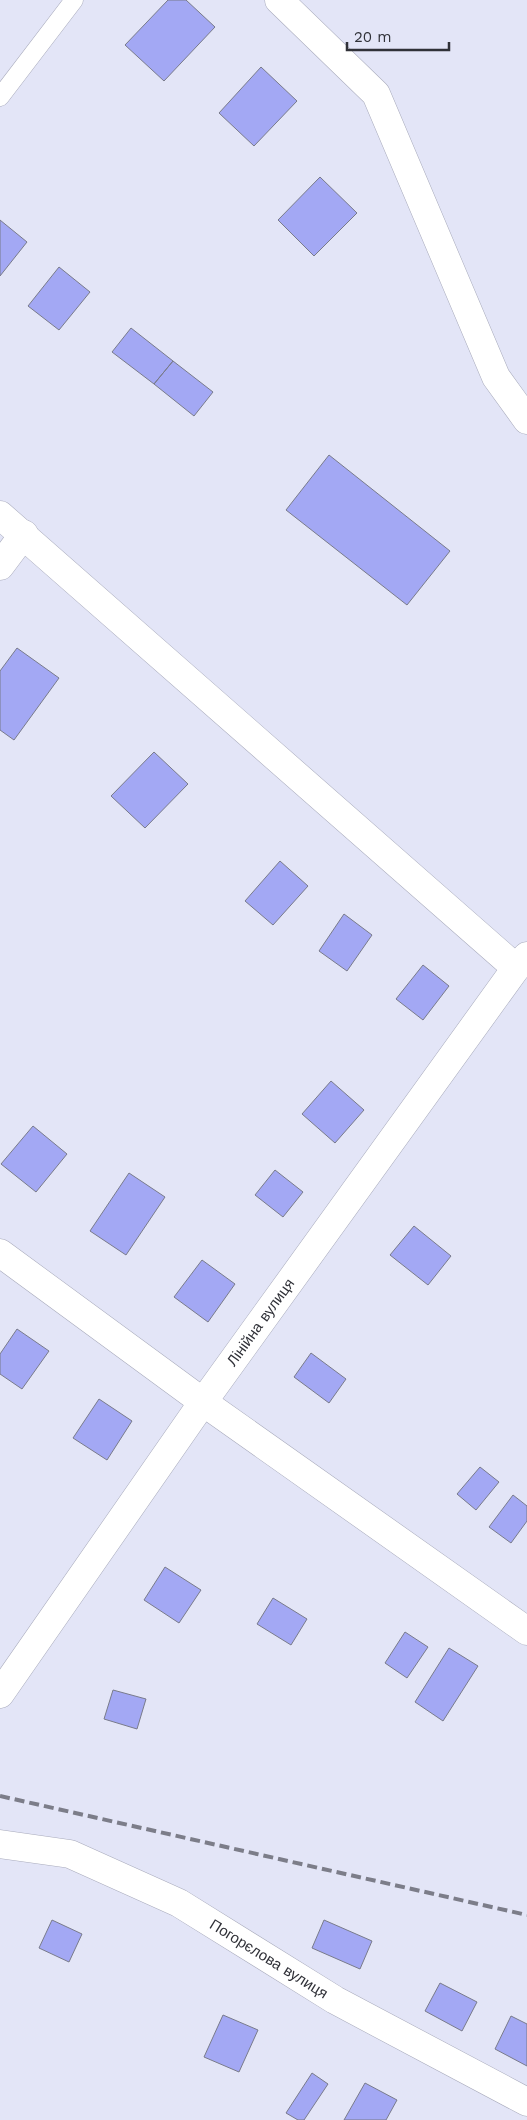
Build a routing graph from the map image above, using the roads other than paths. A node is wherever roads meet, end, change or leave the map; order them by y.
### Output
1 (74, 0) edge
2 (279, 0) edge
3 (0, 96) edge
4 (527, 420) edge
5 (0, 515) edge
6 (24, 534) junction
7 (0, 566) edge
8 (522, 962) edge
9 (0, 1253) edge
10 (203, 1402) junction
11 (527, 1631) edge
12 (0, 1694) edge
13 (0, 1844) edge
14 (527, 2102) edge

1 - 3 lane
2 - 4 street
5 - 6 street
6 - 7 street
6 - 8 street
8 - 10 street, Лінійна вулиця
9 - 10 street
10 - 11 street
10 - 12 street, Лінійна вулиця
13 - 14 street, Погорєлова вулиця

